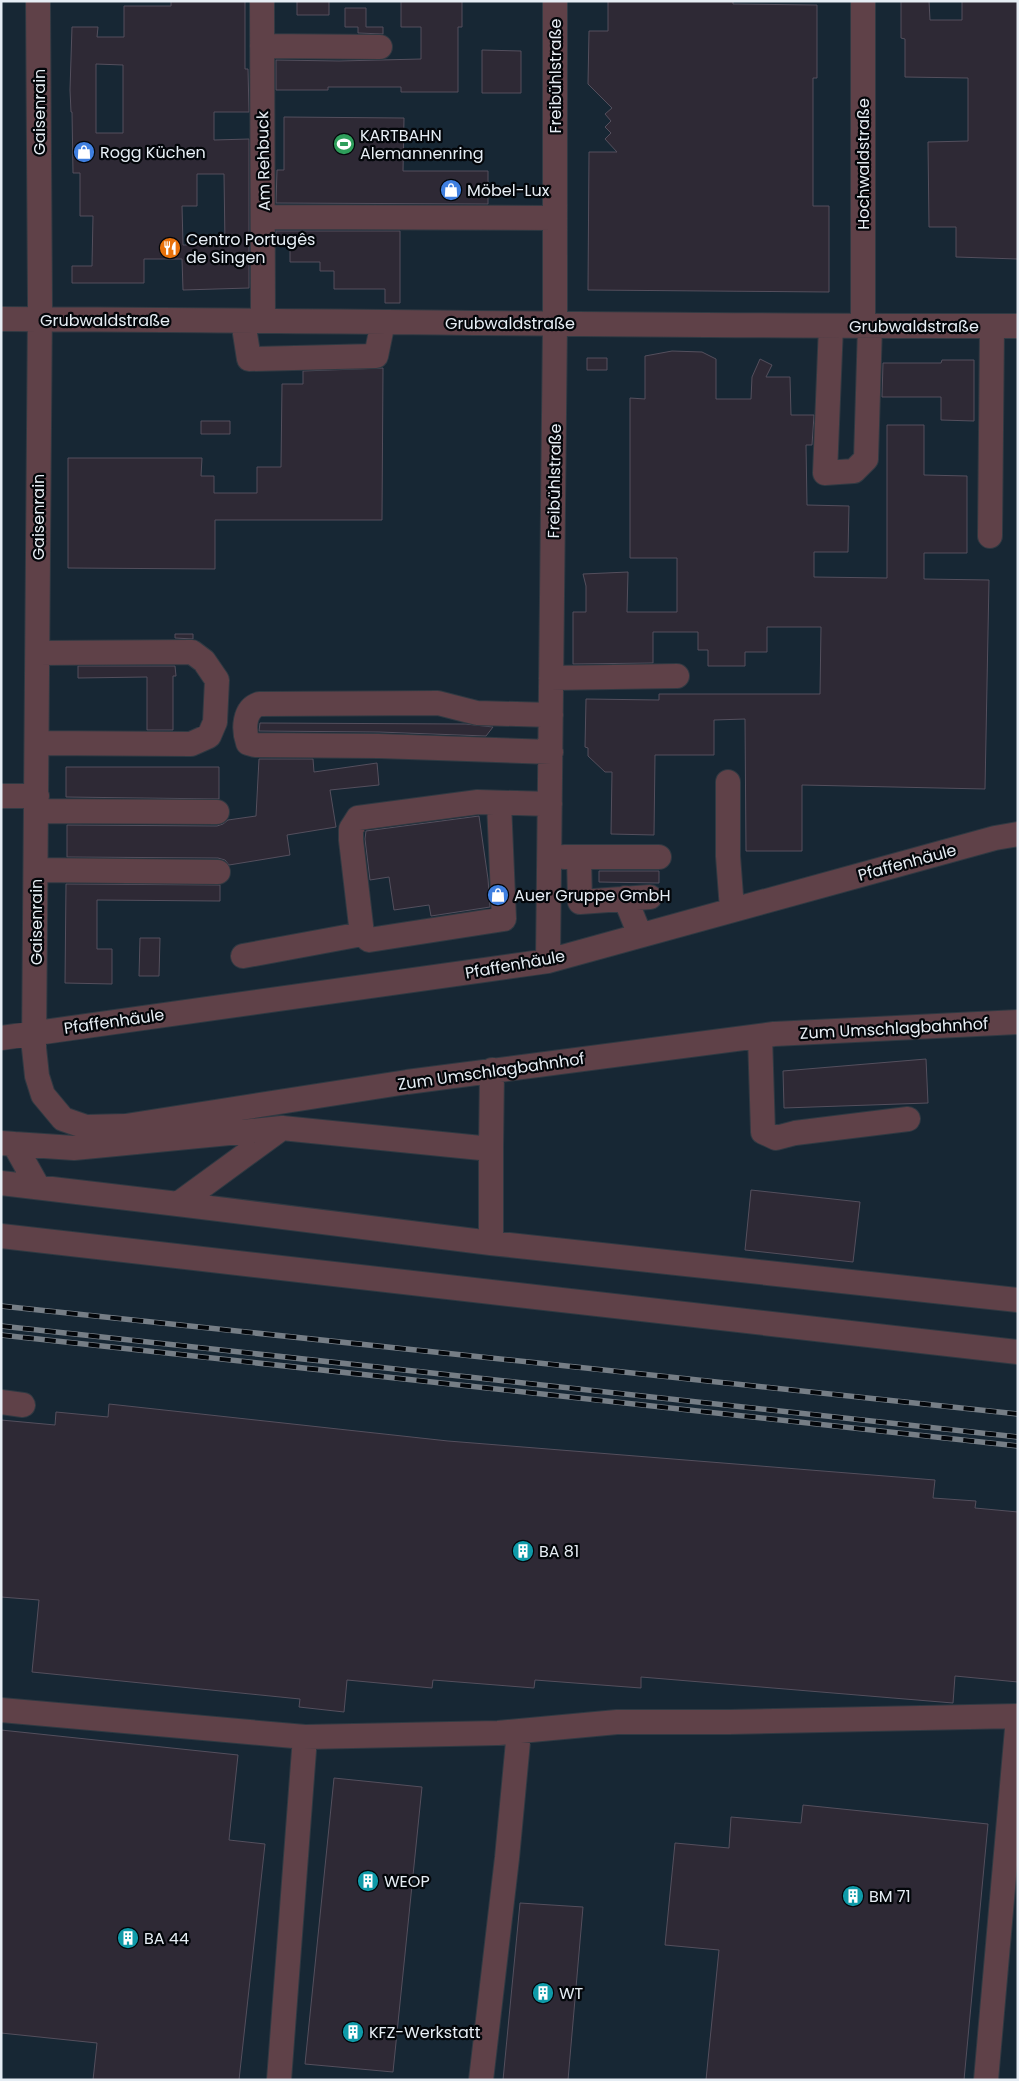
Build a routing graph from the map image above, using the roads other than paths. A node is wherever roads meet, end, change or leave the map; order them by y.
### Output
1 (38, 1) edge
2 (262, 1) edge
3 (555, 1) edge
4 (863, 1) edge
5 (262, 46) junction
6 (380, 47) dead end
7 (264, 217) junction
8 (555, 218) junction
9 (1, 319) edge
10 (40, 320) junction
11 (253, 321) junction
12 (383, 322) junction
13 (556, 324) junction
14 (832, 326) junction
15 (866, 326) junction
16 (992, 326) junction
17 (1018, 326) edge
18 (990, 536) dead end
19 (38, 653) junction
20 (677, 676) dead end
21 (552, 678) junction
22 (512, 714) junction
23 (551, 715) junction
24 (37, 743) junction
25 (510, 750) junction
26 (551, 752) junction
27 (728, 782) dead end
28 (1, 796) edge
29 (499, 802) junction
30 (37, 804) junction
31 (550, 804) junction
32 (217, 812) dead end
33 (1018, 834) edge
34 (550, 857) junction
35 (579, 857) junction
36 (660, 858) dead end
37 (36, 870) junction
38 (218, 872) dead end
39 (650, 897) dead end
40 (625, 898) junction
41 (732, 909) junction
42 (362, 934) junction
43 (640, 935) junction
44 (243, 956) dead end
45 (548, 961) junction
46 (1018, 1022) edge
47 (36, 1032) junction
48 (760, 1036) junction
49 (1, 1038) edge
50 (492, 1070) junction
51 (908, 1119) dead end
52 (282, 1128) junction
53 (7, 1143) edge
54 (491, 1149) junction
55 (1, 1183) edge
56 (38, 1187) junction
57 (178, 1204) junction
58 (1, 1236) edge
59 (491, 1243) junction
60 (1018, 1300) edge
61 (1018, 1352) edge
62 (1, 1710) edge
63 (1018, 1717) edge
64 (519, 1731) junction
65 (305, 1737) junction
66 (279, 2080) edge
67 (480, 2080) edge
68 (986, 2080) edge

1 - 10 street, Gaisenrain
2 - 5 street, Am Rehbuck
3 - 8 street, Freibühlstraße
4 - 15 street, Hochwaldstraße
5 - 6 street
5 - 7 street, Am Rehbuck
7 - 8 street
7 - 11 street, Am Rehbuck
8 - 13 street, Freibühlstraße
9 - 10 street, Grubwaldstraße
10 - 11 street, Grubwaldstraße
10 - 19 street, Gaisenrain
11 - 12 street, Grubwaldstraße
11 - 12 street, Am Rehbuck
12 - 13 street, Grubwaldstraße
13 - 14 street, Grubwaldstraße
13 - 21 street, Freibühlstraße
14 - 15 street, Grubwaldstraße
14 - 15 street, Hochwaldstraße
15 - 16 street, Grubwaldstraße
16 - 17 street, Grubwaldstraße
16 - 18 street
19 - 24 street, Gaisenrain
19 - 24 street
20 - 21 street
21 - 23 street, Freibühlstraße
22 - 23 street
22 - 25 street
22 - 25 street
23 - 26 street, Freibühlstraße
24 - 30 street, Gaisenrain
25 - 26 street
26 - 31 street, Freibühlstraße
27 - 41 street
28 - 30 street
29 - 31 street
29 - 42 street
29 - 42 street
30 - 32 street
30 - 37 street, Gaisenrain
31 - 34 street, Freibühlstraße
33 - 41 street, Pfaffenhäule
34 - 35 street
34 - 45 street, Freibühlstraße
35 - 36 street
35 - 40 street
37 - 38 street
37 - 47 street, Gaisenrain
39 - 40 street
40 - 43 street
41 - 43 street, Pfaffenhäule
42 - 44 street
43 - 45 street, Pfaffenhäule
45 - 47 street, Pfaffenhäule
46 - 48 street, Zum Umschlagbahnhof
47 - 49 street, Pfaffenhäule
47 - 50 street, Zum Umschlagbahnhof
48 - 50 street, Zum Umschlagbahnhof
48 - 51 street
50 - 54 street
52 - 53 street
52 - 54 street
52 - 57 street
53 - 56 street
54 - 59 street
55 - 56 street
56 - 57 street
57 - 59 street
58 - 61 street
59 - 60 street
62 - 65 street
63 - 64 street
63 - 68 street
64 - 65 street
64 - 67 street
65 - 66 street

